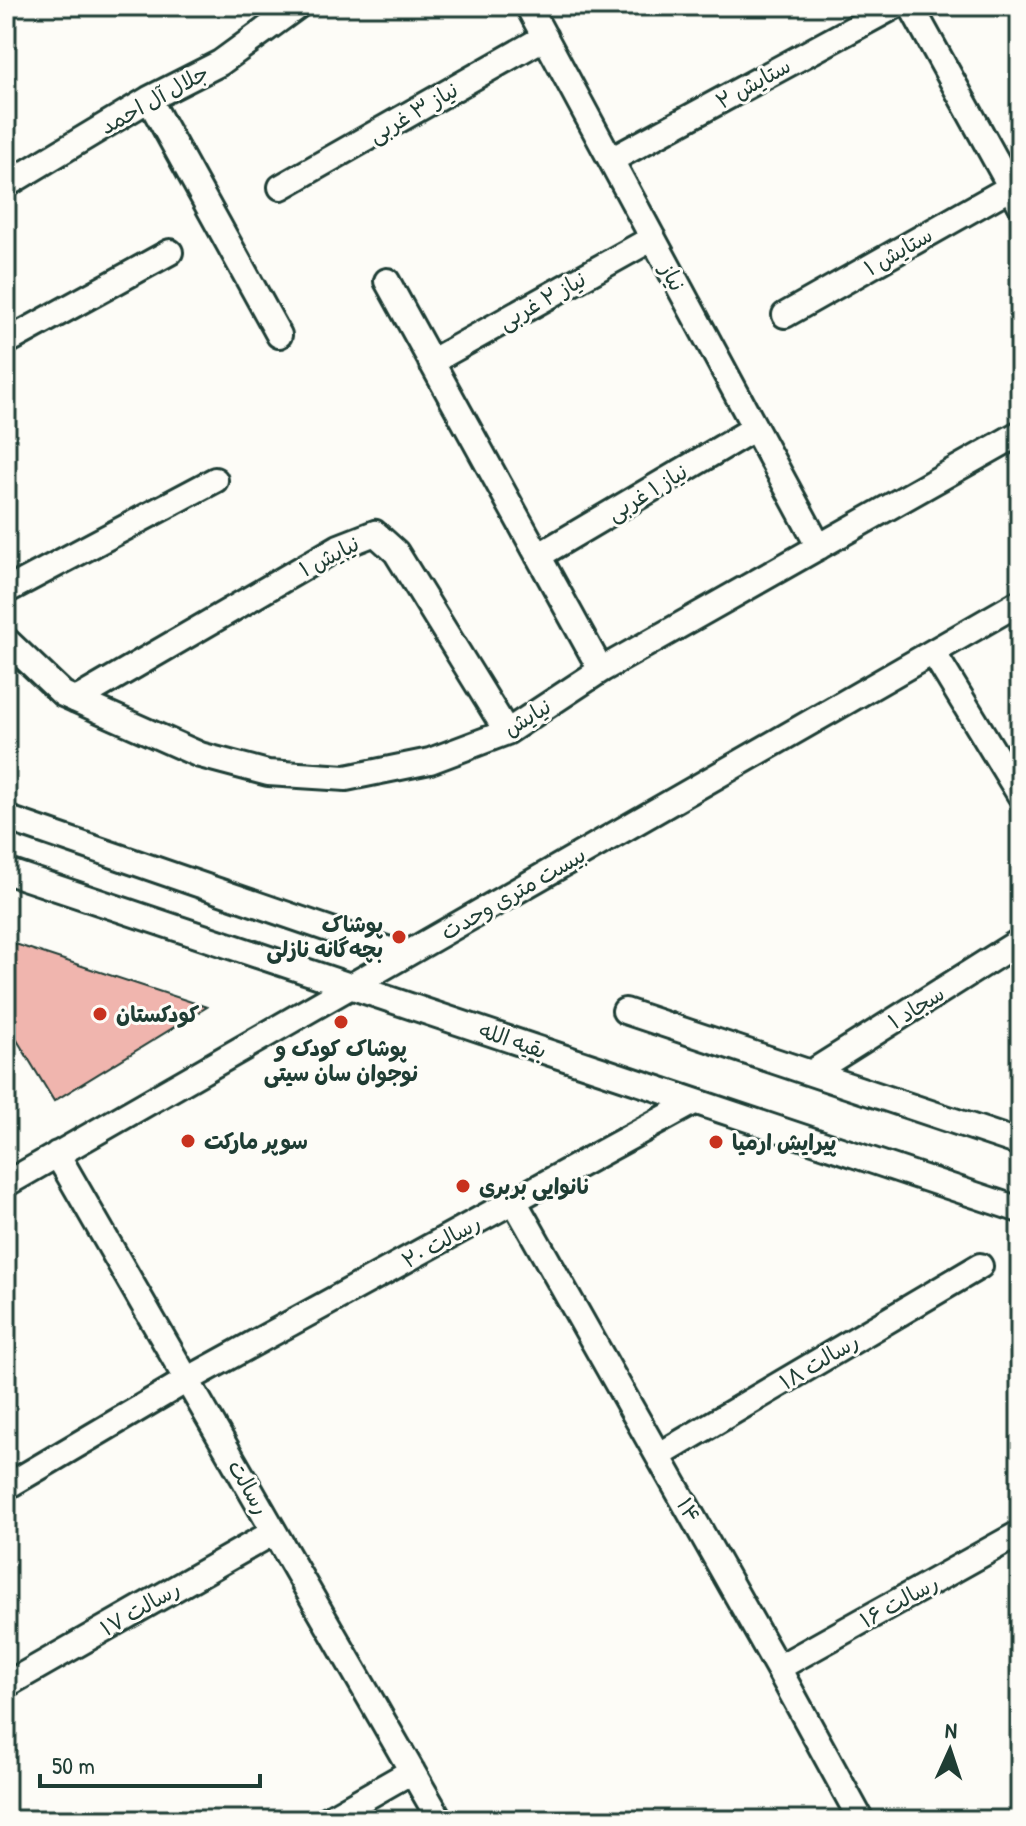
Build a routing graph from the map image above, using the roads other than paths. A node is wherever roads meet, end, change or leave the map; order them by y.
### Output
1 (298, 6) edge
2 (528, 6) edge
3 (895, 6) edge
4 (911, 6) edge
5 (545, 37) junction
6 (149, 99) junction
7 (611, 160) junction
8 (6, 185) edge
9 (281, 187) dead end
10 (1017, 191) edge
11 (653, 238) junction
12 (170, 252) dead end
13 (387, 281) dead end
14 (785, 315) dead end
15 (279, 335) dead end
16 (6, 342) edge
17 (431, 362) junction
18 (755, 428) junction
19 (1020, 433) edge
20 (215, 480) dead end
21 (819, 547) junction
22 (538, 556) junction
23 (6, 591) edge
24 (1020, 602) edge
25 (6, 640) edge
26 (933, 652) junction
27 (601, 670) junction
28 (76, 700) junction
29 (507, 732) junction
30 (1020, 795) edge
31 (6, 818) edge
32 (6, 871) edge
33 (1020, 941) edge
34 (404, 955) junction
35 (353, 985) junction
36 (625, 1011) dead end
37 (811, 1073) junction
38 (694, 1102) junction
39 (1020, 1143) edge
40 (57, 1154) junction
41 (6, 1184) edge
42 (514, 1201) junction
43 (1020, 1210) edge
44 (980, 1266) dead end
45 (187, 1380) junction
46 (658, 1456) junction
47 (6, 1487) edge
48 (274, 1532) junction
49 (1020, 1533) edge
50 (778, 1668) junction
51 (6, 1685) edge
52 (412, 1771) junction
53 (326, 1820) edge
54 (440, 1820) edge
55 (861, 1820) edge

1 - 6 street, جلال آل احمد
2 - 5 street, نیاز
3 - 7 street, ستایش ۲
4 - 10 street
5 - 7 street, نیاز
5 - 9 street, نیاز ۳ غربی
6 - 8 street, جلال آل احمد
6 - 15 street
7 - 11 street, نیاز
10 - 14 street, ستایش ۱
11 - 17 street, نیاز ۲ غربی
11 - 18 street, نیاز
12 - 16 street
13 - 17 street
17 - 22 street
18 - 21 street, نیاز
18 - 22 street, نیاز ۱ غربی
19 - 21 street, نیایش
20 - 23 street
21 - 27 street, نیایش
22 - 27 street
24 - 26 street, بیست متری وحدت
25 - 28 street, نیایش
26 - 30 street
26 - 34 street, بیست متری وحدت
27 - 29 street, نیایش
28 - 29 street, نیایش
28 - 29 street, نیایش ۱
31 - 34 street
32 - 35 street, بقیه الله
33 - 37 street, سجاد ۱
34 - 35 street, بیست متری وحدت
35 - 38 street, بقیه الله
35 - 40 street, بیست متری وحدت
36 - 37 street
37 - 39 street
38 - 42 street, رسالت ۲۰
38 - 43 street, بقیه الله
40 - 41 street, بیست متری وحدت
40 - 45 street, رسالت
42 - 45 street, رسالت ۲۰
42 - 46 street, ۱۴
44 - 46 street, رسالت ۱۸
45 - 47 street, رسالت ۲۰
45 - 48 street, رسالت
46 - 50 street, ۱۴
48 - 51 street, رسالت ۱۷
48 - 52 street, رسالت
49 - 50 street, رسالت ۱۶
50 - 55 street, ۱۴
52 - 53 street
52 - 54 street, رسالت

